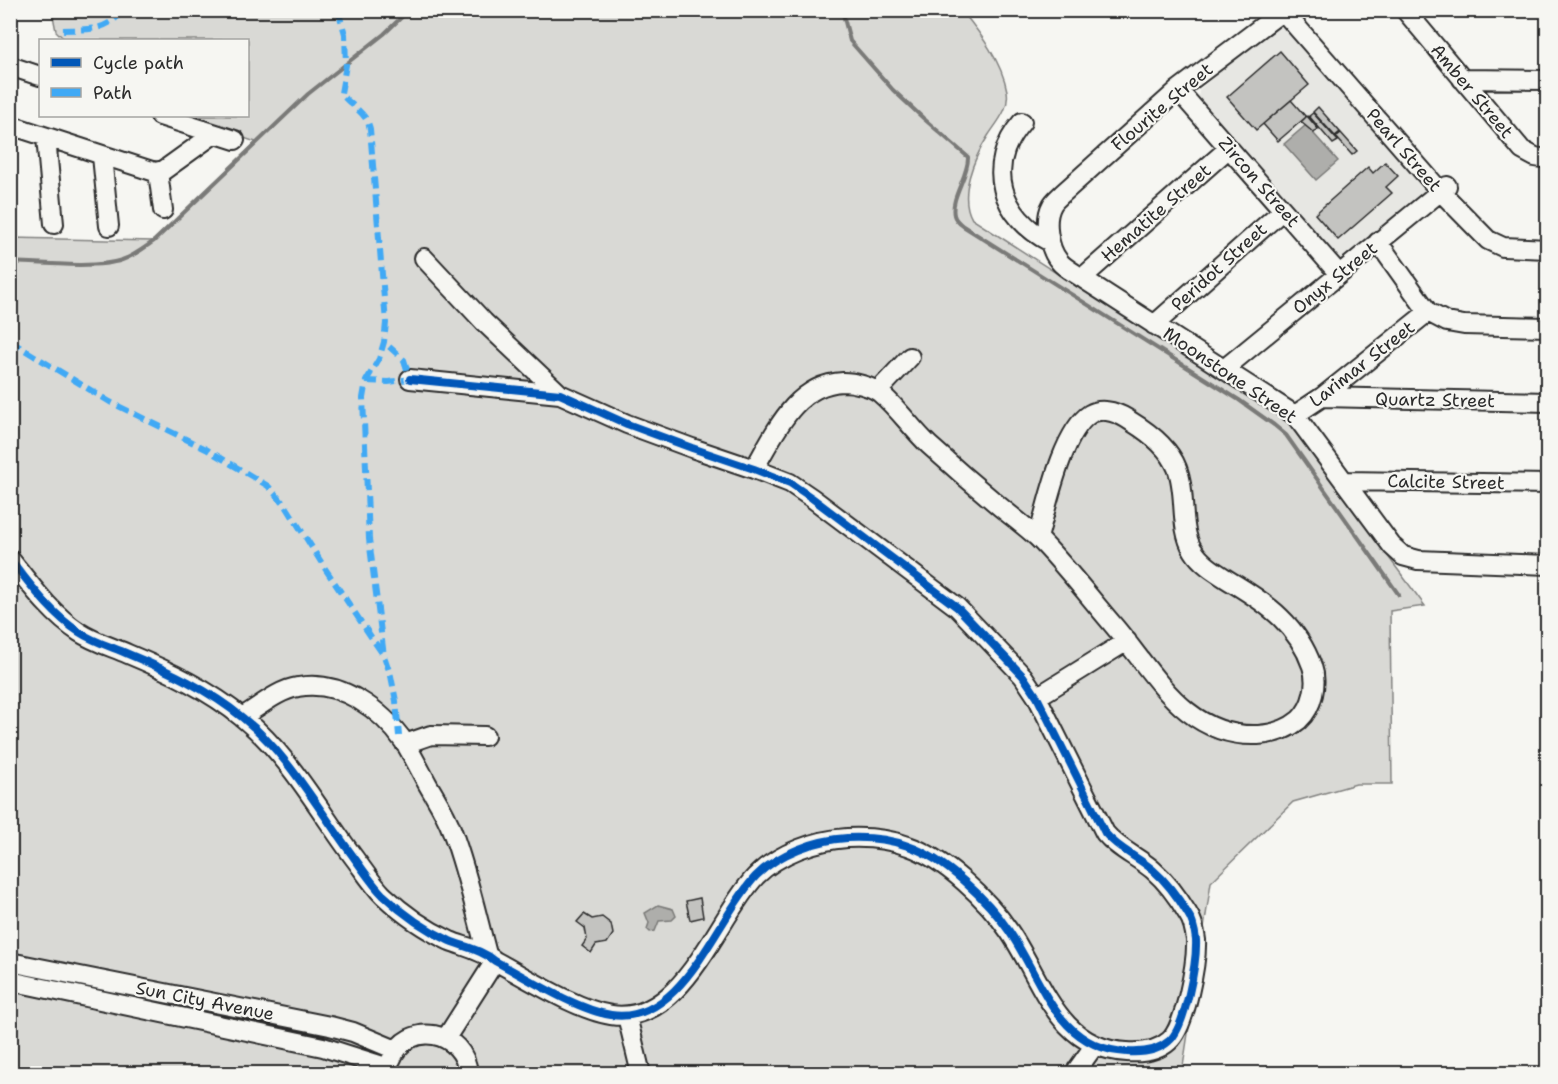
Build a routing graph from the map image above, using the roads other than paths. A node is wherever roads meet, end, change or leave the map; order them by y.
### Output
1 (1405, 10) edge
2 (1286, 11) edge
3 (10, 66) edge
4 (39, 76) edge
5 (1462, 79) junction
6 (1548, 80) edge
7 (1178, 90) junction
8 (163, 117) edge
9 (1022, 122) dead end
10 (10, 125) edge
11 (214, 134) junction
12 (46, 137) junction
13 (235, 140) dead end
14 (1229, 148) junction
15 (102, 156) junction
16 (1548, 159) edge
17 (158, 172) junction
18 (1443, 189) junction
19 (163, 210) dead end
20 (1283, 210) junction
21 (1049, 214) joint
22 (54, 224) dead end
23 (109, 225) dead end
24 (1548, 238) edge
25 (1050, 242) junction
26 (1378, 242) junction
27 (1548, 249) edge
28 (424, 258) dead end
29 (1339, 274) junction
30 (1082, 278) junction
31 (1428, 312) junction
32 (1154, 325) junction
33 (1548, 327) edge
34 (910, 357) dead end
35 (1224, 369) junction
36 (410, 379) dead end
37 (878, 391) junction
38 (560, 394) junction
39 (1322, 397) junction
40 (1548, 402) edge
41 (1296, 415) junction
42 (754, 469) junction
43 (1344, 481) junction
44 (1548, 484) edge
45 (1038, 538) junction
46 (10, 559) edge
47 (1548, 565) edge
48 (1127, 641) junction
49 (1038, 697) junction
50 (242, 717) junction
51 (485, 736) dead end
52 (405, 744) junction
53 (491, 958) junction
54 (10, 962) edge
55 (41, 968) junction
56 (10, 981) edge
57 (38, 987) junction
58 (627, 1016) junction
59 (446, 1038) junction
60 (1094, 1046) junction
61 (396, 1050) junction
62 (389, 1071) edge
63 (468, 1074) edge
64 (641, 1074) edge
65 (1074, 1074) edge

1 - 5 street, Amber Street
2 - 7 street, Flourite Street
2 - 18 street, Pearl Street
3 - 4 street
5 - 6 street
5 - 16 street, Amber Street
7 - 14 street, Zircon Street
7 - 21 street, Flourite Street
8 - 11 street
9 - 25 street
10 - 12 street
11 - 13 street
11 - 17 street
12 - 15 street
12 - 22 street
14 - 20 street, Zircon Street
14 - 30 street, Hematite Street
15 - 17 street
15 - 23 street
17 - 19 street
18 - 24 street, Pearl Street
18 - 26 street, Onyx Street
18 - 27 street, Pearl Street
20 - 29 street, Zircon Street
20 - 32 street, Peridot Street
21 - 25 street, Moonstone Street
25 - 30 street, Moonstone Street
26 - 29 street, Onyx Street
26 - 31 street
28 - 38 street
29 - 35 street, Onyx Street
30 - 32 street, Moonstone Street
31 - 33 street
31 - 39 street, Larimar Street
32 - 35 street, Moonstone Street
34 - 37 street
35 - 41 street, Moonstone Street
36 - 38 street
37 - 42 street
37 - 45 street
38 - 42 street
39 - 40 street, Quartz Street
39 - 41 street, Larimar Street
41 - 43 street, Moonstone Street
42 - 49 street
43 - 44 street, Calcite Street
43 - 47 street, Moonstone Street
45 - 48 street
45 - 48 street
46 - 50 street
48 - 49 street
49 - 60 street
50 - 52 street
50 - 53 street
51 - 52 street
52 - 53 street
53 - 58 street
53 - 59 street
54 - 55 street, Sun City Avenue
55 - 57 street
55 - 61 street, Sun City Avenue
56 - 57 street, Sun City Avenue
57 - 62 street, Sun City Avenue
58 - 60 street
58 - 64 street
59 - 61 street
59 - 63 street
60 - 65 street
61 - 62 street

